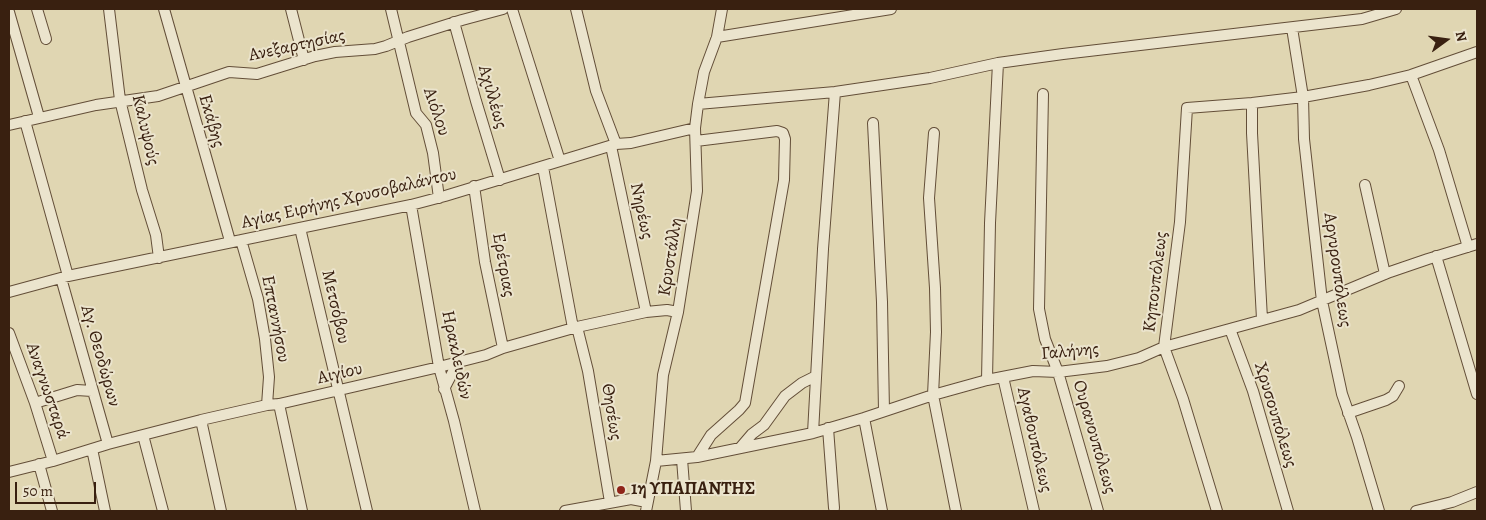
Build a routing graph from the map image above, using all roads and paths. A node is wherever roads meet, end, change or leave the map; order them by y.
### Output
1 (37, 9) edge
2 (109, 9) edge
3 (164, 9) edge
4 (291, 9) edge
5 (391, 9) edge
6 (503, 9) edge
7 (512, 9) edge
8 (576, 9) edge
9 (722, 9) edge
10 (891, 9) edge
11 (1396, 9) edge
12 (487, 11) edge
13 (9, 12) edge
14 (454, 22) junction
15 (1292, 28) junction
16 (717, 37) junction
17 (46, 39) dead end
18 (400, 41) junction
19 (1477, 52) edge
20 (304, 60) junction
21 (998, 64) junction
22 (1411, 74) junction
23 (184, 86) junction
24 (835, 92) junction
25 (1043, 94) dead end
26 (1303, 97) junction
27 (120, 100) junction
28 (1252, 103) junction
29 (698, 104) junction
30 (39, 117) junction
31 (25, 121) junction
32 (873, 123) dead end
33 (9, 125) edge
34 (695, 128) junction
35 (934, 133) dead end
36 (696, 141) junction
37 (613, 145) junction
38 (560, 161) junction
39 (543, 167) junction
40 (500, 180) junction
41 (1365, 185) dead end
42 (474, 186) junction
43 (439, 198) junction
44 (411, 205) junction
45 (300, 228) junction
46 (241, 240) junction
47 (230, 241) junction
48 (1472, 246) edge
49 (1436, 256) junction
50 (158, 258) junction
51 (1385, 274) junction
52 (64, 277) junction
53 (9, 292) edge
54 (1322, 301) junction
55 (646, 312) junction
56 (678, 312) junction
57 (1262, 319) junction
58 (575, 328) junction
59 (1230, 329) junction
60 (9, 333) edge
61 (1164, 347) junction
62 (503, 348) junction
63 (458, 362) junction
64 (439, 367) junction
65 (1058, 372) junction
66 (816, 376) junction
67 (1003, 377) junction
68 (987, 380) junction
69 (1399, 386) dead end
70 (444, 389) junction
71 (92, 390) junction
72 (338, 391) junction
73 (1477, 394) edge
74 (933, 395) junction
75 (35, 403) junction
76 (279, 404) junction
77 (267, 405) junction
78 (884, 411) junction
79 (1348, 413) junction
80 (864, 418) junction
81 (201, 420) junction
82 (828, 428) junction
83 (813, 432) junction
84 (143, 435) junction
85 (108, 444) junction
86 (740, 448) junction
87 (92, 449) junction
88 (697, 457) junction
89 (682, 459) junction
90 (53, 461) junction
91 (656, 461) junction
92 (39, 464) junction
93 (9, 472) edge
94 (1477, 492) edge
95 (610, 502) junction
96 (646, 506) edge
97 (834, 508) dead end
98 (52, 511) edge
99 (105, 511) edge
100 (163, 511) edge
101 (221, 511) edge
102 (302, 511) edge
103 (367, 511) edge
104 (475, 511) edge
105 (565, 511) edge
106 (686, 511) edge
107 (882, 511) edge
108 (956, 511) edge
109 (1034, 511) edge
110 (1098, 511) edge
111 (1217, 511) edge
112 (1288, 511) edge
113 (1379, 511) edge
114 (1416, 511) edge

1 - 17 street
2 - 27 street, Καλυψούς
3 - 23 street, Εκάβης
4 - 20 street
5 - 18 street, Αιόλου
6 - 12 street, Ανεξαρτησίας
7 - 38 street
8 - 37 street, Νηρέως
9 - 16 street, Κρυστάλλη
10 - 16 street
11 - 15 street
12 - 14 street, Ανεξαρτησίας
13 - 30 street
14 - 18 street, Ανεξαρτησίας
14 - 40 street, Αχιλλέως
15 - 21 street
15 - 26 street, Αργυρουπόλεως
16 - 29 street, Κρυστάλλη
18 - 20 street, Ανεξαρτησίας
18 - 43 street, Αιόλου
19 - 22 street
20 - 23 street, Ανεξαρτησίας
21 - 24 street
21 - 68 street
22 - 26 street
22 - 48 street
23 - 27 street, Ανεξαρτησίας
23 - 47 street, Εκάβης
24 - 29 street
24 - 66 street
25 - 65 street, Ουρανουπόλεως
26 - 28 street
26 - 54 street, Αργυρουπόλεως
27 - 30 street, Ανεξαρτησίας
27 - 50 street, Καλυψούς
28 - 57 street
28 - 61 street, Κηπουπόλεως
29 - 34 street, Κρυστάλλη
30 - 31 street, Ανεξαρτησίας
31 - 33 street, Ανεξαρτησίας
31 - 52 street, Αγ. Θεοδώρων
32 - 78 street
34 - 36 street, Κρυστάλλη
34 - 37 street, Αγίας Ειρήνης Χρυσοβαλάντου
35 - 74 street
36 - 56 street, Κρυστάλλη
36 - 88 street
37 - 38 street, Αγίας Ειρήνης Χρυσοβαλάντου
37 - 55 street, Νηρέως
38 - 39 street, Αγίας Ειρήνης Χρυσοβαλάντου
39 - 40 street, Αγίας Ειρήνης Χρυσοβαλάντου
39 - 58 street, Θησέως
40 - 42 street, Αγίας Ειρήνης Χρυσοβαλάντου
41 - 51 street
42 - 43 street, Αγίας Ειρήνης Χρυσοβαλάντου
42 - 62 street, Ερέτριας
43 - 44 street, Αγίας Ειρήνης Χρυσοβαλάντου
44 - 45 street, Αγίας Ειρήνης Χρυσοβαλάντου
44 - 64 street, Ηρακλειδών
45 - 46 street, Αγίας Ειρήνης Χρυσοβαλάντου
45 - 72 street, Μετσόβου
46 - 47 street, Αγίας Ειρήνης Χρυσοβαλάντου
46 - 77 street, Επταννήσου
47 - 50 street, Αγίας Ειρήνης Χρυσοβαλάντου
48 - 49 street, Γαλήνης
49 - 51 street, Γαλήνης
49 - 73 street
50 - 52 street, Αγίας Ειρήνης Χρυσοβαλάντου
51 - 54 street, Γαλήνης
52 - 53 street, Αγίας Ειρήνης Χρυσοβαλάντου
52 - 71 street, Αγ. Θεοδώρων
54 - 57 street, Γαλήνης
54 - 79 street, Αργυρουπόλεως
55 - 56 street, Αιγίου
55 - 58 street, Αιγίου
56 - 91 street, Κρυστάλλη
57 - 59 street, Γαλήνης
58 - 62 street, Αιγίου
58 - 95 street, Θησέως
59 - 61 street, Γαλήνης
59 - 112 street, Χρυσουπόλεως
60 - 75 street, Αναγνωσταρά
61 - 65 street, Γαλήνης
61 - 111 street, Κηπουπόλεως
62 - 63 street, Αιγίου
63 - 64 street, Αιγίου
63 - 70 street
64 - 70 street, Ηρακλειδών
64 - 72 street, Αιγίου
65 - 67 street, Γαλήνης
65 - 110 street, Ουρανουπόλεως
66 - 83 street
66 - 86 street
67 - 68 street, Γαλήνης
67 - 109 street, Αγαθουπόλεως
68 - 74 street, Γαλήνης
69 - 79 street
70 - 104 street, Ηρακλειδών
71 - 75 street
71 - 85 street, Αγ. Θεοδώρων
72 - 76 street, Αιγίου
72 - 103 street, Μετσόβου
74 - 78 street, Γαλήνης
74 - 108 street
75 - 90 street, Αναγνωσταρά
76 - 77 street, Αιγίου
76 - 102 street
77 - 81 street, Αιγίου
78 - 80 street, Γαλήνης
79 - 113 street, Αργυρουπόλεως
80 - 82 street, Γαλήνης
80 - 107 street
81 - 84 street, Αιγίου
81 - 101 street
82 - 83 street, Γαλήνης
82 - 97 street
83 - 86 street, Γαλήνης
84 - 85 street, Αιγίου
84 - 100 street
85 - 87 street, Αιγίου
86 - 88 street, Γαλήνης
87 - 90 street, Αιγίου
87 - 99 street
88 - 89 street, Γαλήνης
89 - 91 street, Γαλήνης
89 - 106 street
90 - 92 street, Αιγίου
91 - 96 street, Κρυστάλλη
92 - 93 street, Αιγίου
92 - 98 street, Αναγνωσταρά
94 - 114 street
95 - 96 street
95 - 105 street

